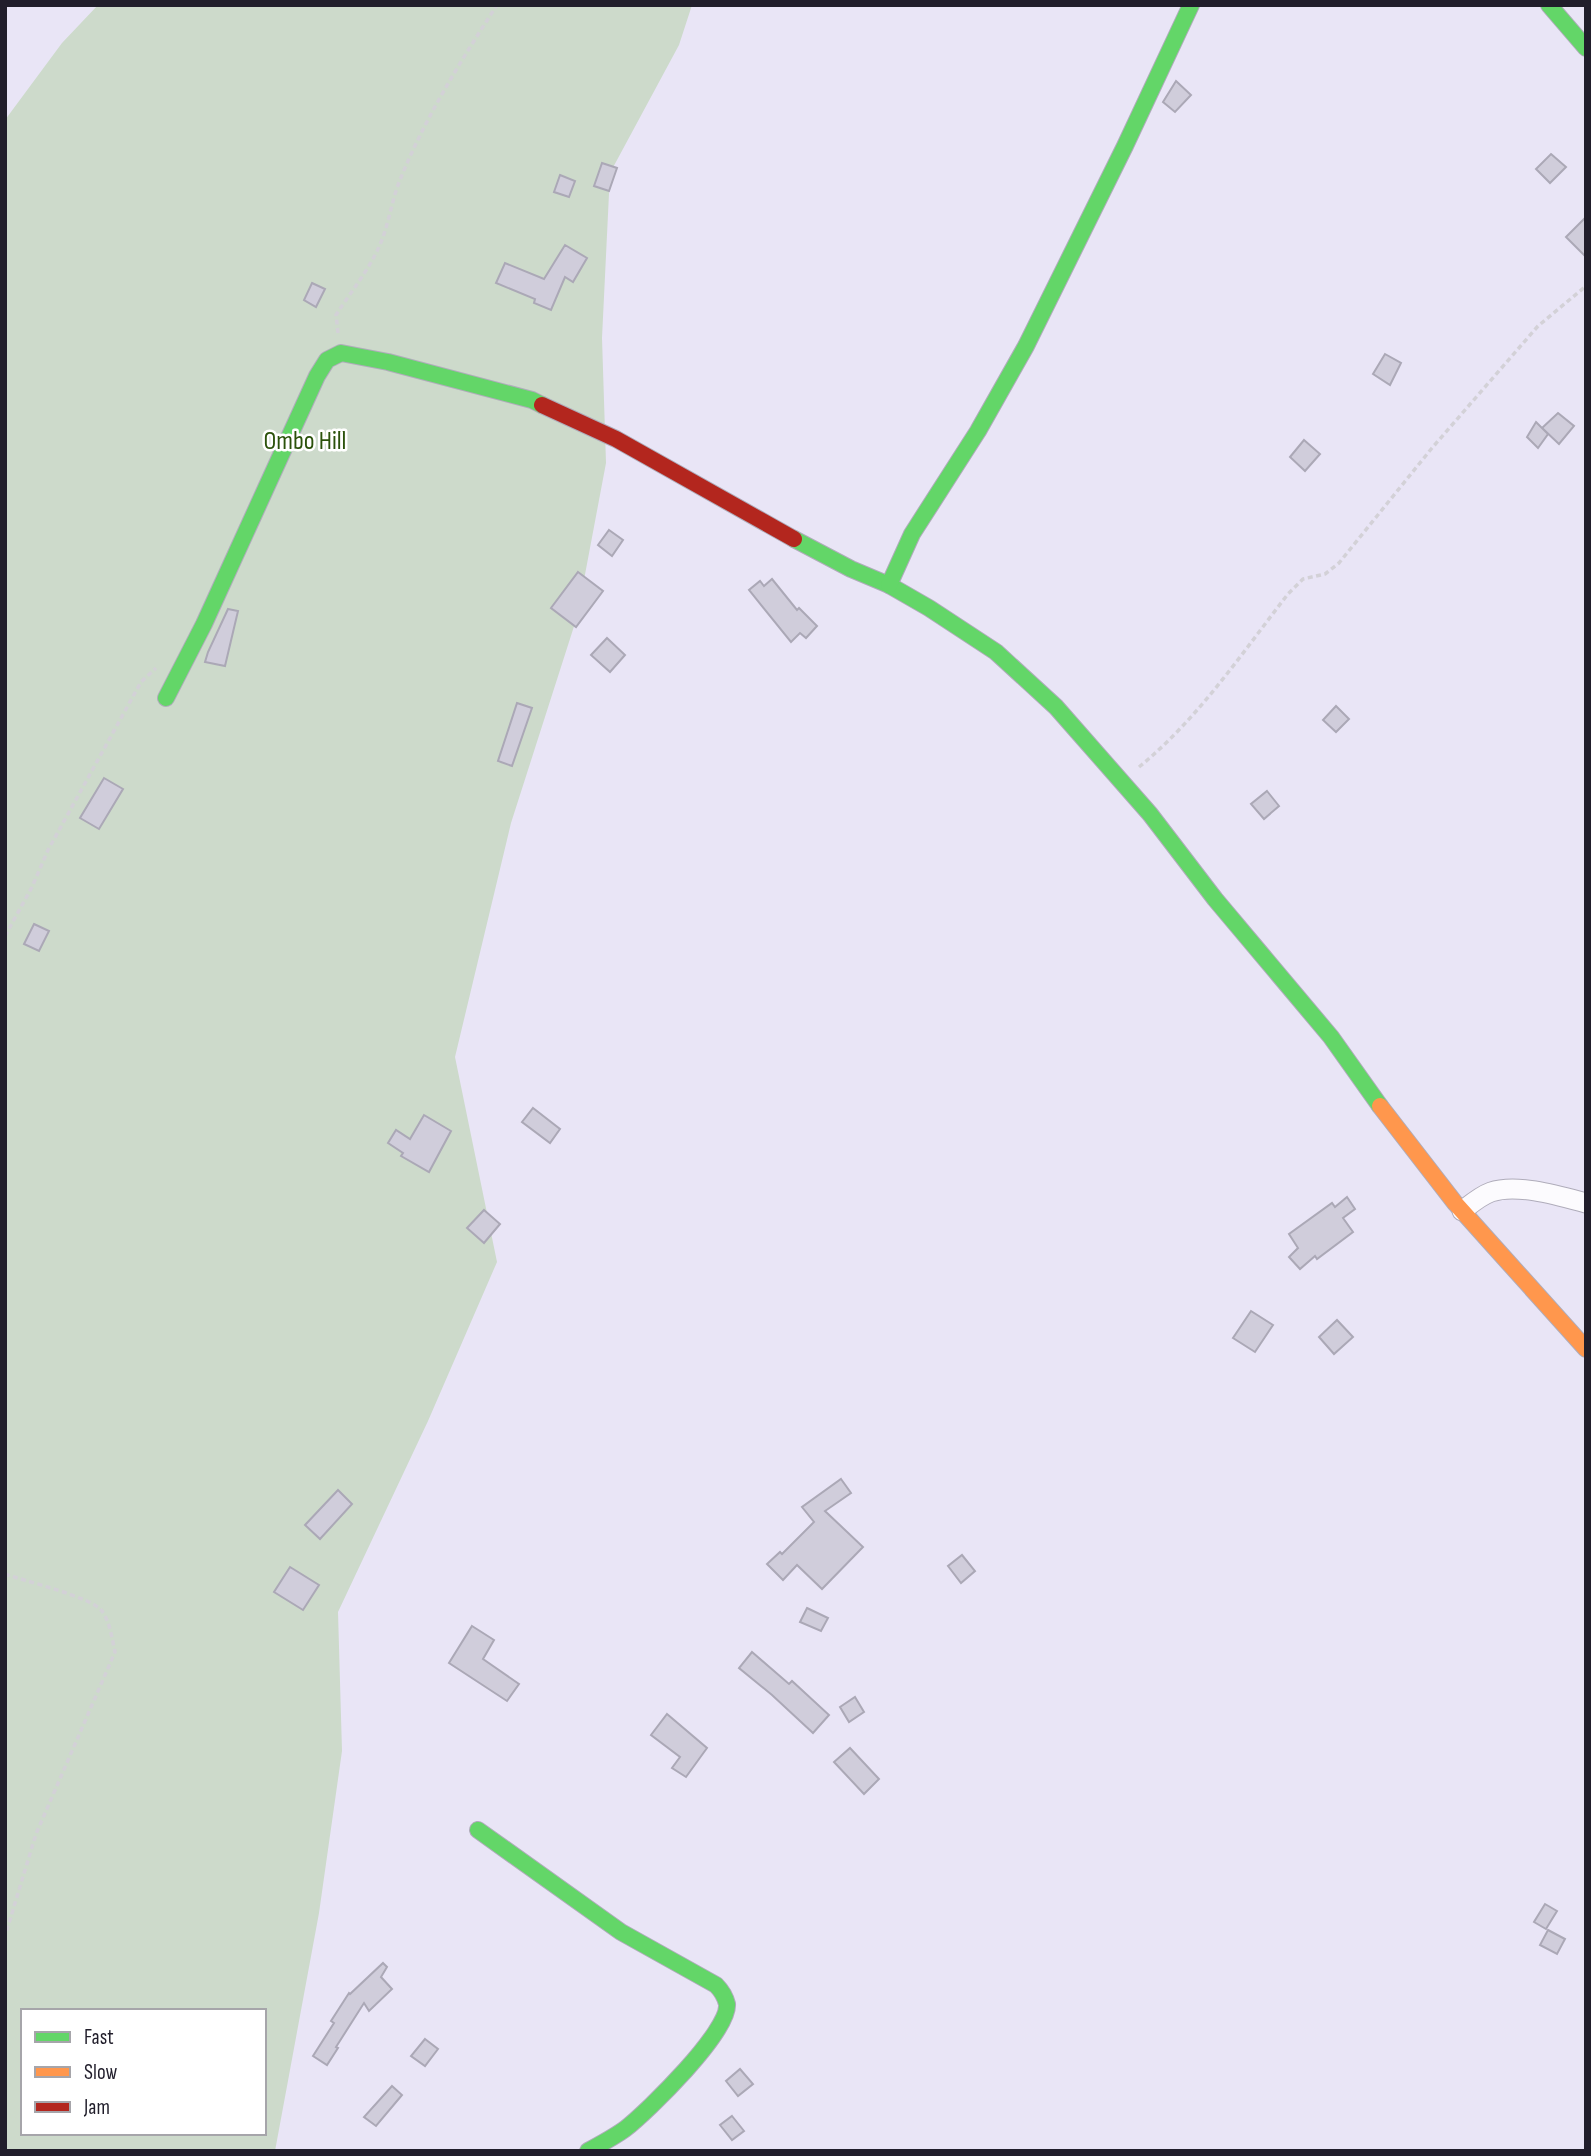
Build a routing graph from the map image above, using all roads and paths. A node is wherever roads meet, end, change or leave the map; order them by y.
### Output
1 (497, 5) edge
2 (1191, 5) edge
3 (1549, 5) edge
4 (1586, 48) edge
5 (1586, 286) edge
6 (341, 353) junction
7 (888, 585) junction
8 (184, 665) junction
9 (166, 698) dead end
10 (1122, 781) junction
11 (5, 936) edge
12 (1586, 1203) edge
13 (1462, 1211) junction
14 (1586, 1349) edge
15 (5, 1574) edge
16 (478, 1830) dead end
17 (5, 1936) edge
18 (588, 2151) edge

1 - 6 path
2 - 7 street
3 - 4 street
5 - 10 path
6 - 7 street
6 - 8 street
7 - 10 street
8 - 9 street
8 - 11 path
10 - 13 street
12 - 13 street
13 - 14 street
15 - 17 path
16 - 18 street

